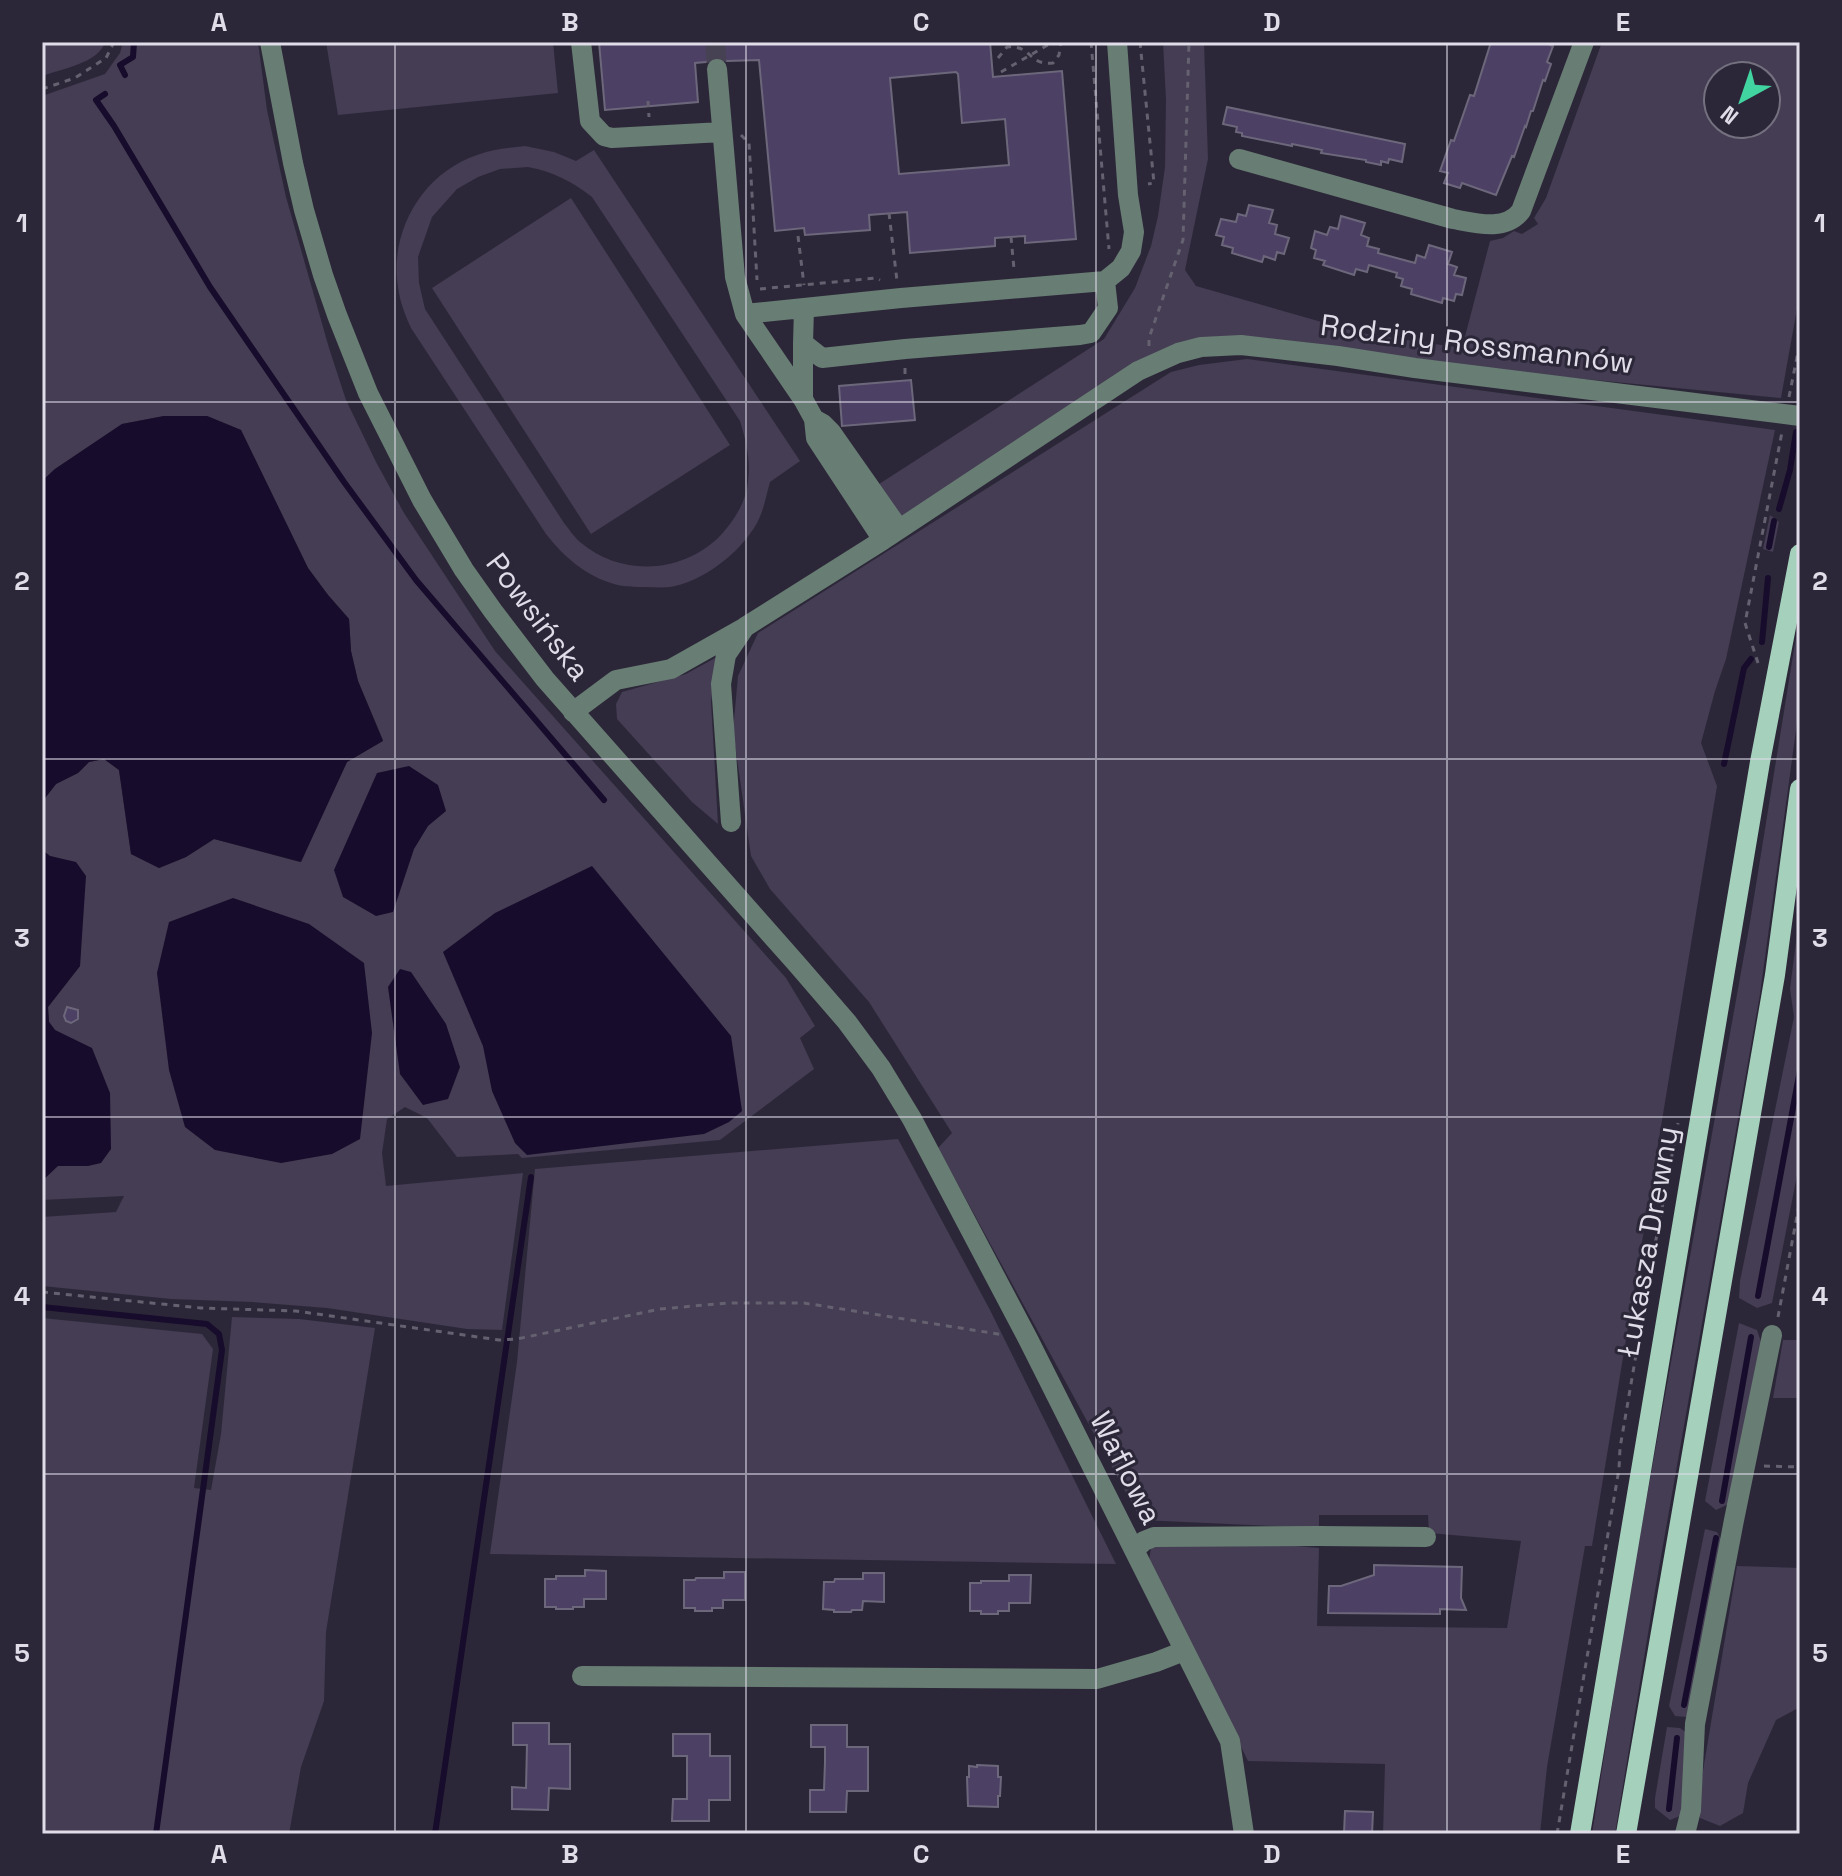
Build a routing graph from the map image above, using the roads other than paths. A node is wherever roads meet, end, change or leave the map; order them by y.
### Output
1 (270, 42) edge
2 (581, 42) edge
3 (1117, 42) edge
4 (1584, 42) edge
5 (717, 69) tunnel mouth
6 (730, 132) junction
7 (1239, 159) dead end
8 (1105, 281) junction
9 (804, 309) junction
10 (745, 314) junction
11 (803, 343) junction
12 (822, 358) junction
13 (803, 399) junction
14 (1793, 415) edge
15 (891, 534) junction
16 (1800, 554) edge
17 (745, 627) junction
18 (573, 712) junction
19 (1800, 789) edge
20 (731, 822) dead end
21 (923, 1139) joint
22 (1772, 1335) road end
23 (1426, 1537) dead end
24 (1134, 1550) junction
25 (1184, 1651) junction
26 (582, 1676) dead end
27 (1244, 1834) edge
28 (1580, 1834) edge
29 (1626, 1834) edge
30 (1685, 1834) edge

1 - 18 street, Powsińska
2 - 6 street
3 - 8 street
4 - 7 street
5 - 6 street
6 - 10 street
8 - 9 street
8 - 12 street
9 - 10 street
9 - 11 street
10 - 13 street
11 - 12 street
11 - 13 street
12 - 13 street
13 - 15 street
14 - 15 street, Rodziny Rossmannów
15 - 17 street, Rodziny Rossmannów
16 - 28 main road, Łukasza Drewny
17 - 18 street, Rodziny Rossmannów
17 - 20 street
18 - 21 street, Powsińska
19 - 29 main road
21 - 24 street, Waflowa
22 - 30 street
23 - 24 street
24 - 25 street, Waflowa
25 - 26 street
25 - 27 street, Waflowa

